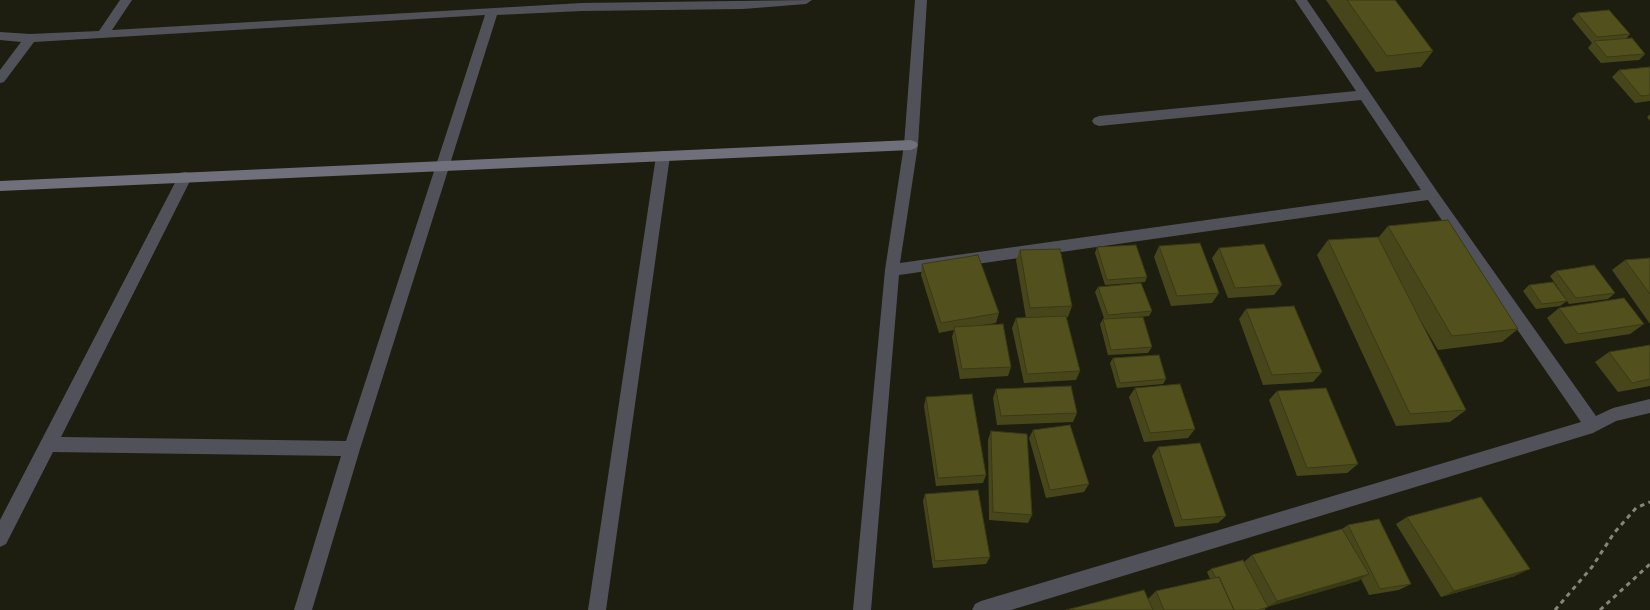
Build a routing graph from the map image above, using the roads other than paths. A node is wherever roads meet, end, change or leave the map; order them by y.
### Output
1 (126, 0) edge
2 (806, 0) edge
3 (921, 0) edge
4 (1301, 0) edge
5 (582, 4) edge
6 (492, 11) junction
7 (103, 35) junction
8 (0, 36) edge
9 (30, 38) junction
10 (0, 79) edge
11 (1365, 95) junction
12 (1099, 121) dead end
13 (911, 145) junction
14 (663, 156) junction
15 (442, 165) junction
16 (185, 177) junction
17 (0, 186) edge
18 (1431, 194) junction
19 (892, 270) junction
20 (1650, 406) edge
21 (1593, 426) junction
22 (47, 444) junction
23 (352, 450) junction
24 (0, 538) edge
25 (303, 610) edge
26 (597, 610) edge
27 (862, 610) edge
28 (981, 610) edge

1 - 7 street
2 - 5 street
3 - 13 street
4 - 11 street
5 - 6 street
6 - 7 street
6 - 15 street
7 - 9 street
8 - 9 street
9 - 10 street
11 - 12 street
11 - 18 street
13 - 14 street
13 - 19 street
14 - 15 street
14 - 26 street
15 - 16 street
15 - 23 street
16 - 17 street
16 - 22 street
18 - 19 street
18 - 21 street
19 - 27 street
20 - 21 street
21 - 28 street
22 - 23 street
22 - 24 street
23 - 25 street

